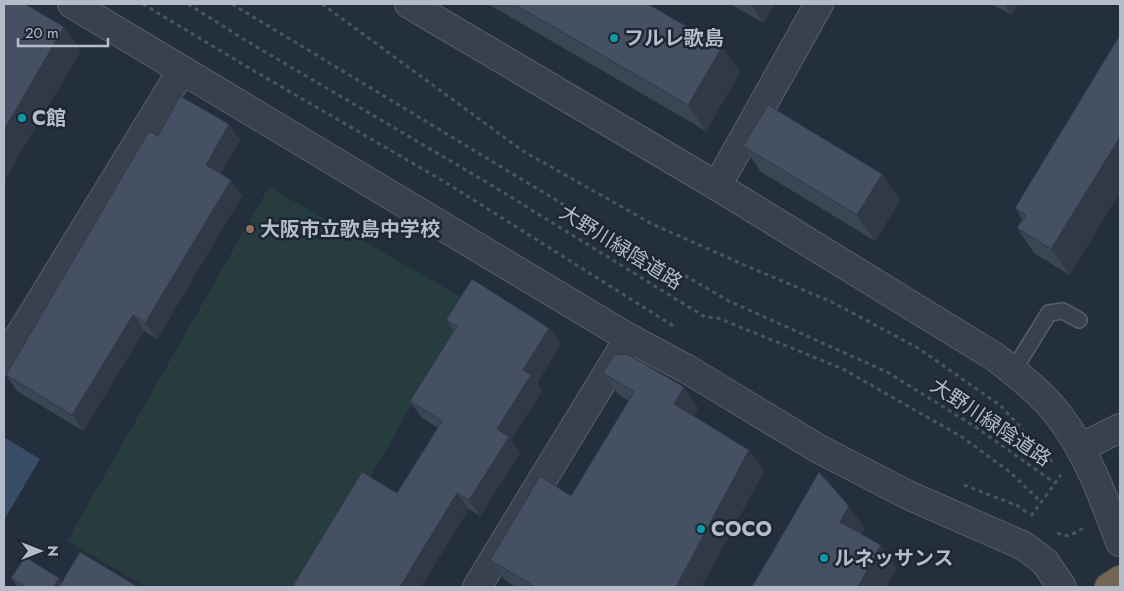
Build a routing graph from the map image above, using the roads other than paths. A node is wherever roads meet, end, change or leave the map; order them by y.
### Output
1 (72, 4) edge
2 (409, 4) edge
3 (819, 4) edge
4 (182, 70) junction
5 (717, 186) junction
6 (1079, 320) dead end
7 (629, 338) junction
8 (4, 361) edge
9 (1013, 371) junction
10 (1120, 428) edge
11 (1080, 448) junction
12 (1120, 542) edge
13 (1120, 580) edge
14 (477, 587) edge
15 (1062, 587) edge
16 (1108, 587) edge

1 - 4 street
2 - 5 street
3 - 5 street
4 - 7 street
4 - 8 street
5 - 9 street
6 - 9 lane
7 - 14 street
7 - 15 street
9 - 11 street
10 - 11 street
11 - 12 street
13 - 16 highway

